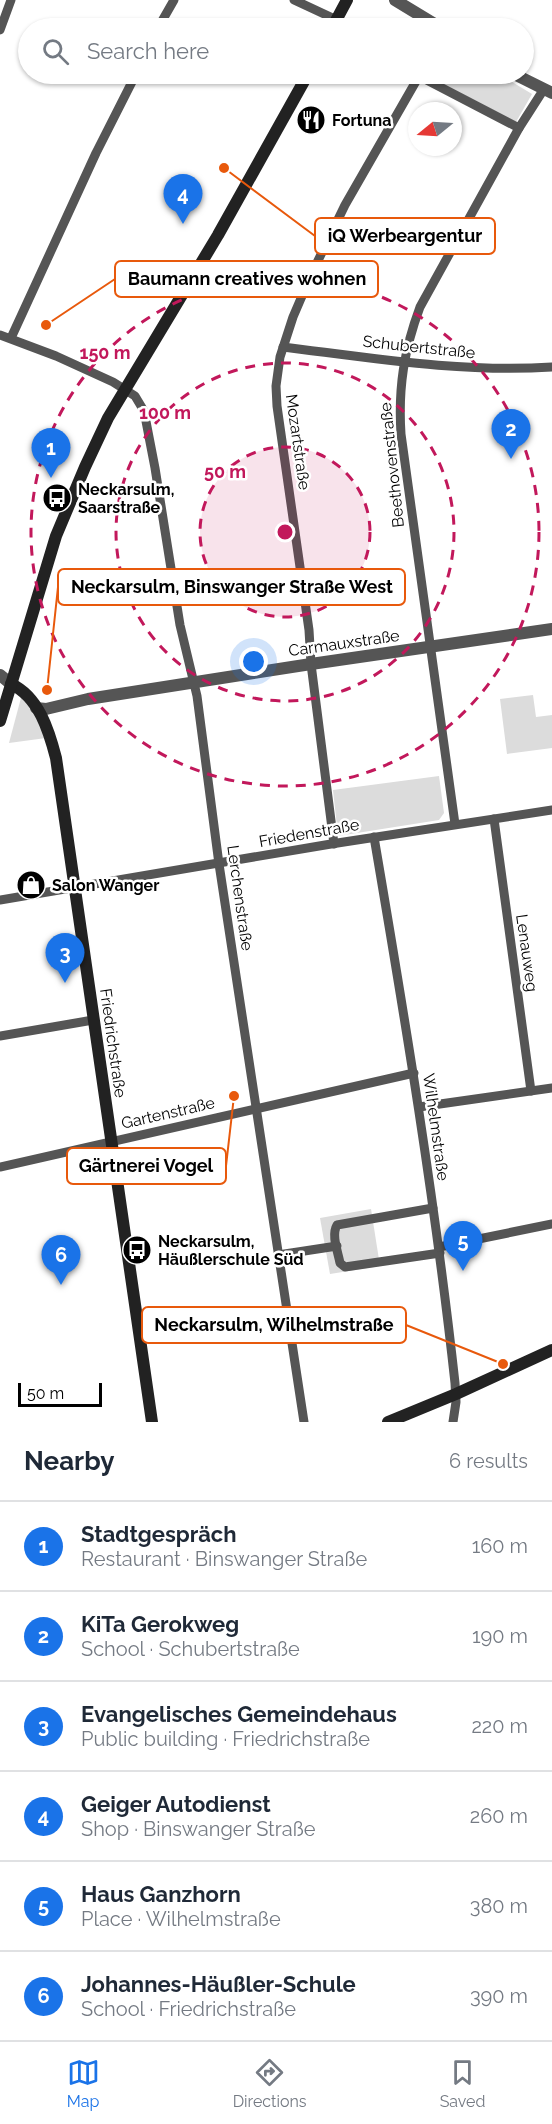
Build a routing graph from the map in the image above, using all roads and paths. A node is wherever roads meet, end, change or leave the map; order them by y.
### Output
1 (11, 0) edge
2 (174, 0) edge
3 (294, 0) edge
4 (347, 0) edge
5 (395, 0) edge
6 (164, 18) edge
7 (325, 18) edge
8 (338, 18) edge
9 (425, 18) edge
10 (0, 30) edge
11 (131, 84) edge
12 (302, 84) edge
13 (414, 84) edge
14 (436, 84) edge
15 (534, 84) edge
16 (548, 91) edge
17 (519, 128) junction
18 (0, 335) edge
19 (11, 338) junction
20 (283, 347) junction
21 (403, 362) junction
22 (552, 367) edge
23 (124, 389) junction
24 (552, 629) edge
25 (430, 648) junction
26 (312, 664) junction
27 (0, 675) edge
28 (193, 683) junction
29 (11, 684) junction
30 (36, 708) junction
31 (0, 721) edge
32 (552, 810) edge
33 (494, 819) junction
34 (454, 824) junction
35 (374, 837) junction
36 (334, 844) junction
37 (219, 864) junction
38 (74, 888) junction
39 (0, 900) edge
40 (93, 1020) junction
41 (0, 1036) edge
42 (414, 1073) junction
43 (552, 1088) edge
44 (531, 1091) junction
45 (419, 1107) junction
46 (257, 1108) junction
47 (111, 1142) junction
48 (0, 1167) edge
49 (433, 1208) junction
50 (552, 1224) edge
51 (337, 1246) junction
52 (439, 1250) junction
53 (278, 1255) junction
54 (552, 1350) edge
55 (456, 1394) junction
56 (152, 1422) edge
57 (304, 1422) edge
58 (388, 1422) edge
59 (453, 1422) edge

1 - 10 street
2 - 6 street
3 - 7 street
4 - 8 main road
5 - 9 street
11 - 19 street
12 - 23 main road
13 - 20 street, Mozartstraße
14 - 17 street
15 - 16 street
16 - 17 street, Beethovenstraße
17 - 21 street, Beethovenstraße
18 - 19 street
19 - 23 street
20 - 21 street, Schubertstraße
20 - 26 street, Mozartstraße
21 - 22 street, Schubertstraße
21 - 25 street, Beethovenstraße
23 - 28 street, Lerchenstraße
23 - 29 main road
24 - 25 street, Carmauxstraße
25 - 26 street, Carmauxstraße
25 - 34 street, Beethovenstraße
26 - 28 street, Carmauxstraße
26 - 36 street, Mozartstraße
27 - 29 street
28 - 30 street, Carmauxstraße
28 - 37 street, Lerchenstraße
29 - 30 main road, Friedrichstraße
29 - 31 main road
30 - 38 main road, Friedrichstraße
32 - 33 street, Friedenstraße
33 - 34 street, Friedenstraße
33 - 44 street, Lenauweg
34 - 35 street, Friedenstraße
35 - 36 street, Friedenstraße
35 - 42 street, Wilhelmstraße
36 - 37 street, Friedenstraße
37 - 38 street, Friedenstraße
37 - 46 street, Lerchenstraße
38 - 39 street, Friedenstraße
38 - 40 main road, Friedrichstraße
40 - 41 street
40 - 47 main road, Friedrichstraße
42 - 45 street, Wilhelmstraße
42 - 46 street, Gartenstraße
43 - 44 street
44 - 45 street
45 - 49 street, Wilhelmstraße
46 - 47 street, Gartenstraße
46 - 53 street, Lerchenstraße
47 - 48 street, Gartenstraße
47 - 56 main road, Friedrichstraße
49 - 51 street
49 - 52 street, Wilhelmstraße
50 - 52 street
51 - 52 street
51 - 53 street
52 - 55 street, Wilhelmstraße
53 - 57 street, Lerchenstraße
54 - 55 main road
55 - 58 main road
55 - 59 street, Wilhelmstraße

